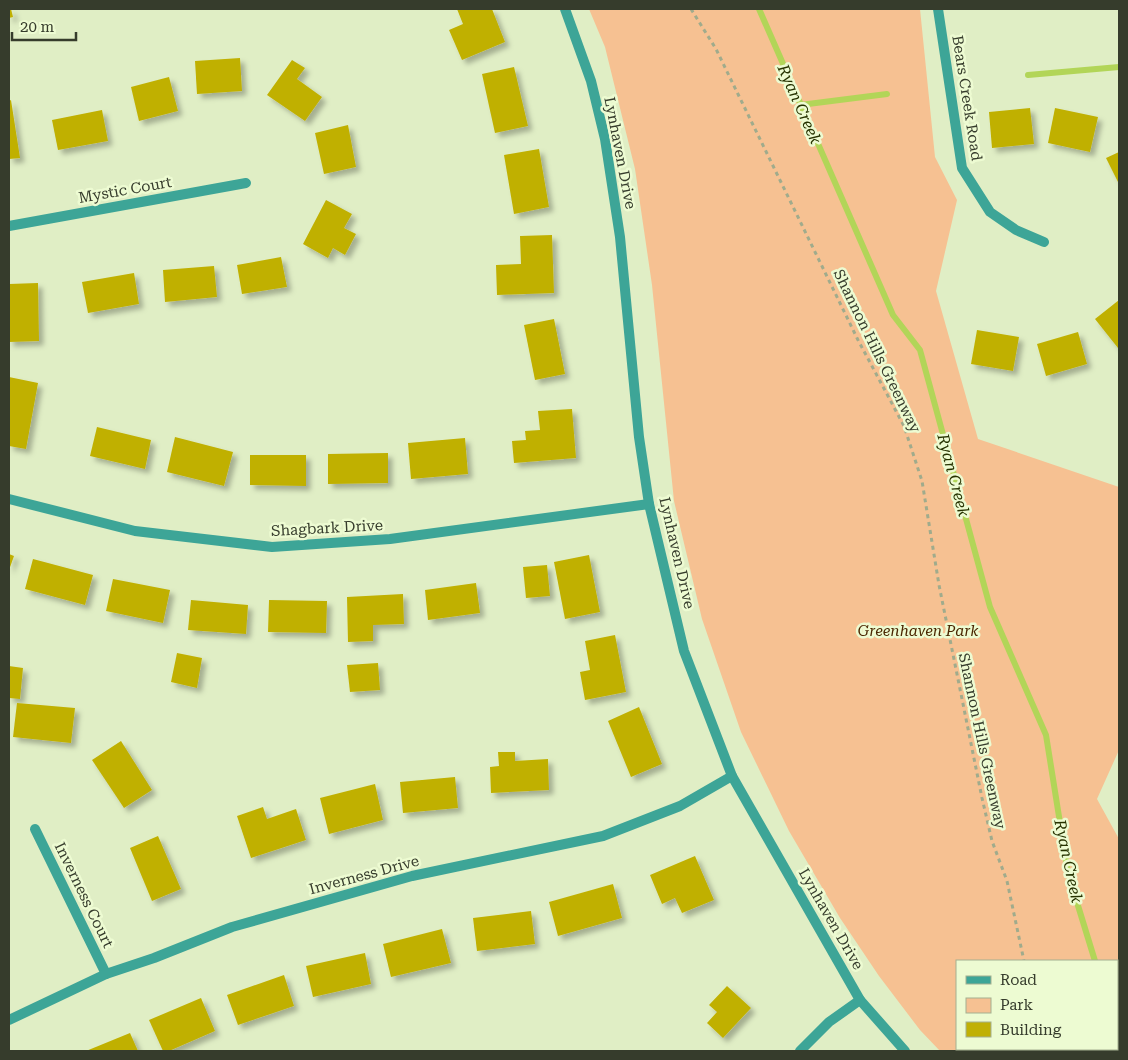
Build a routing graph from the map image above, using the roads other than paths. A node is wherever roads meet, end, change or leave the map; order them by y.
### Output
1 (565, 9) edge
2 (938, 9) edge
3 (246, 183) dead end
4 (9, 226) edge
5 (1044, 242) dead end
6 (9, 499) edge
7 (649, 504) junction
8 (732, 776) junction
9 (35, 829) dead end
10 (106, 974) junction
11 (860, 1000) junction
12 (9, 1020) edge
13 (800, 1051) edge
14 (905, 1051) edge

1 - 7 street, Lynhaven Drive
2 - 5 street, Bears Creek Road
3 - 4 street, Mystic Court
6 - 7 street, Shagbark Drive
7 - 8 street, Lynhaven Drive
8 - 10 street, Inverness Drive
8 - 11 street, Lynhaven Drive
9 - 10 street, Inverness Court
10 - 12 street, Inverness Drive
11 - 13 street
11 - 14 street, Lynhaven Drive

